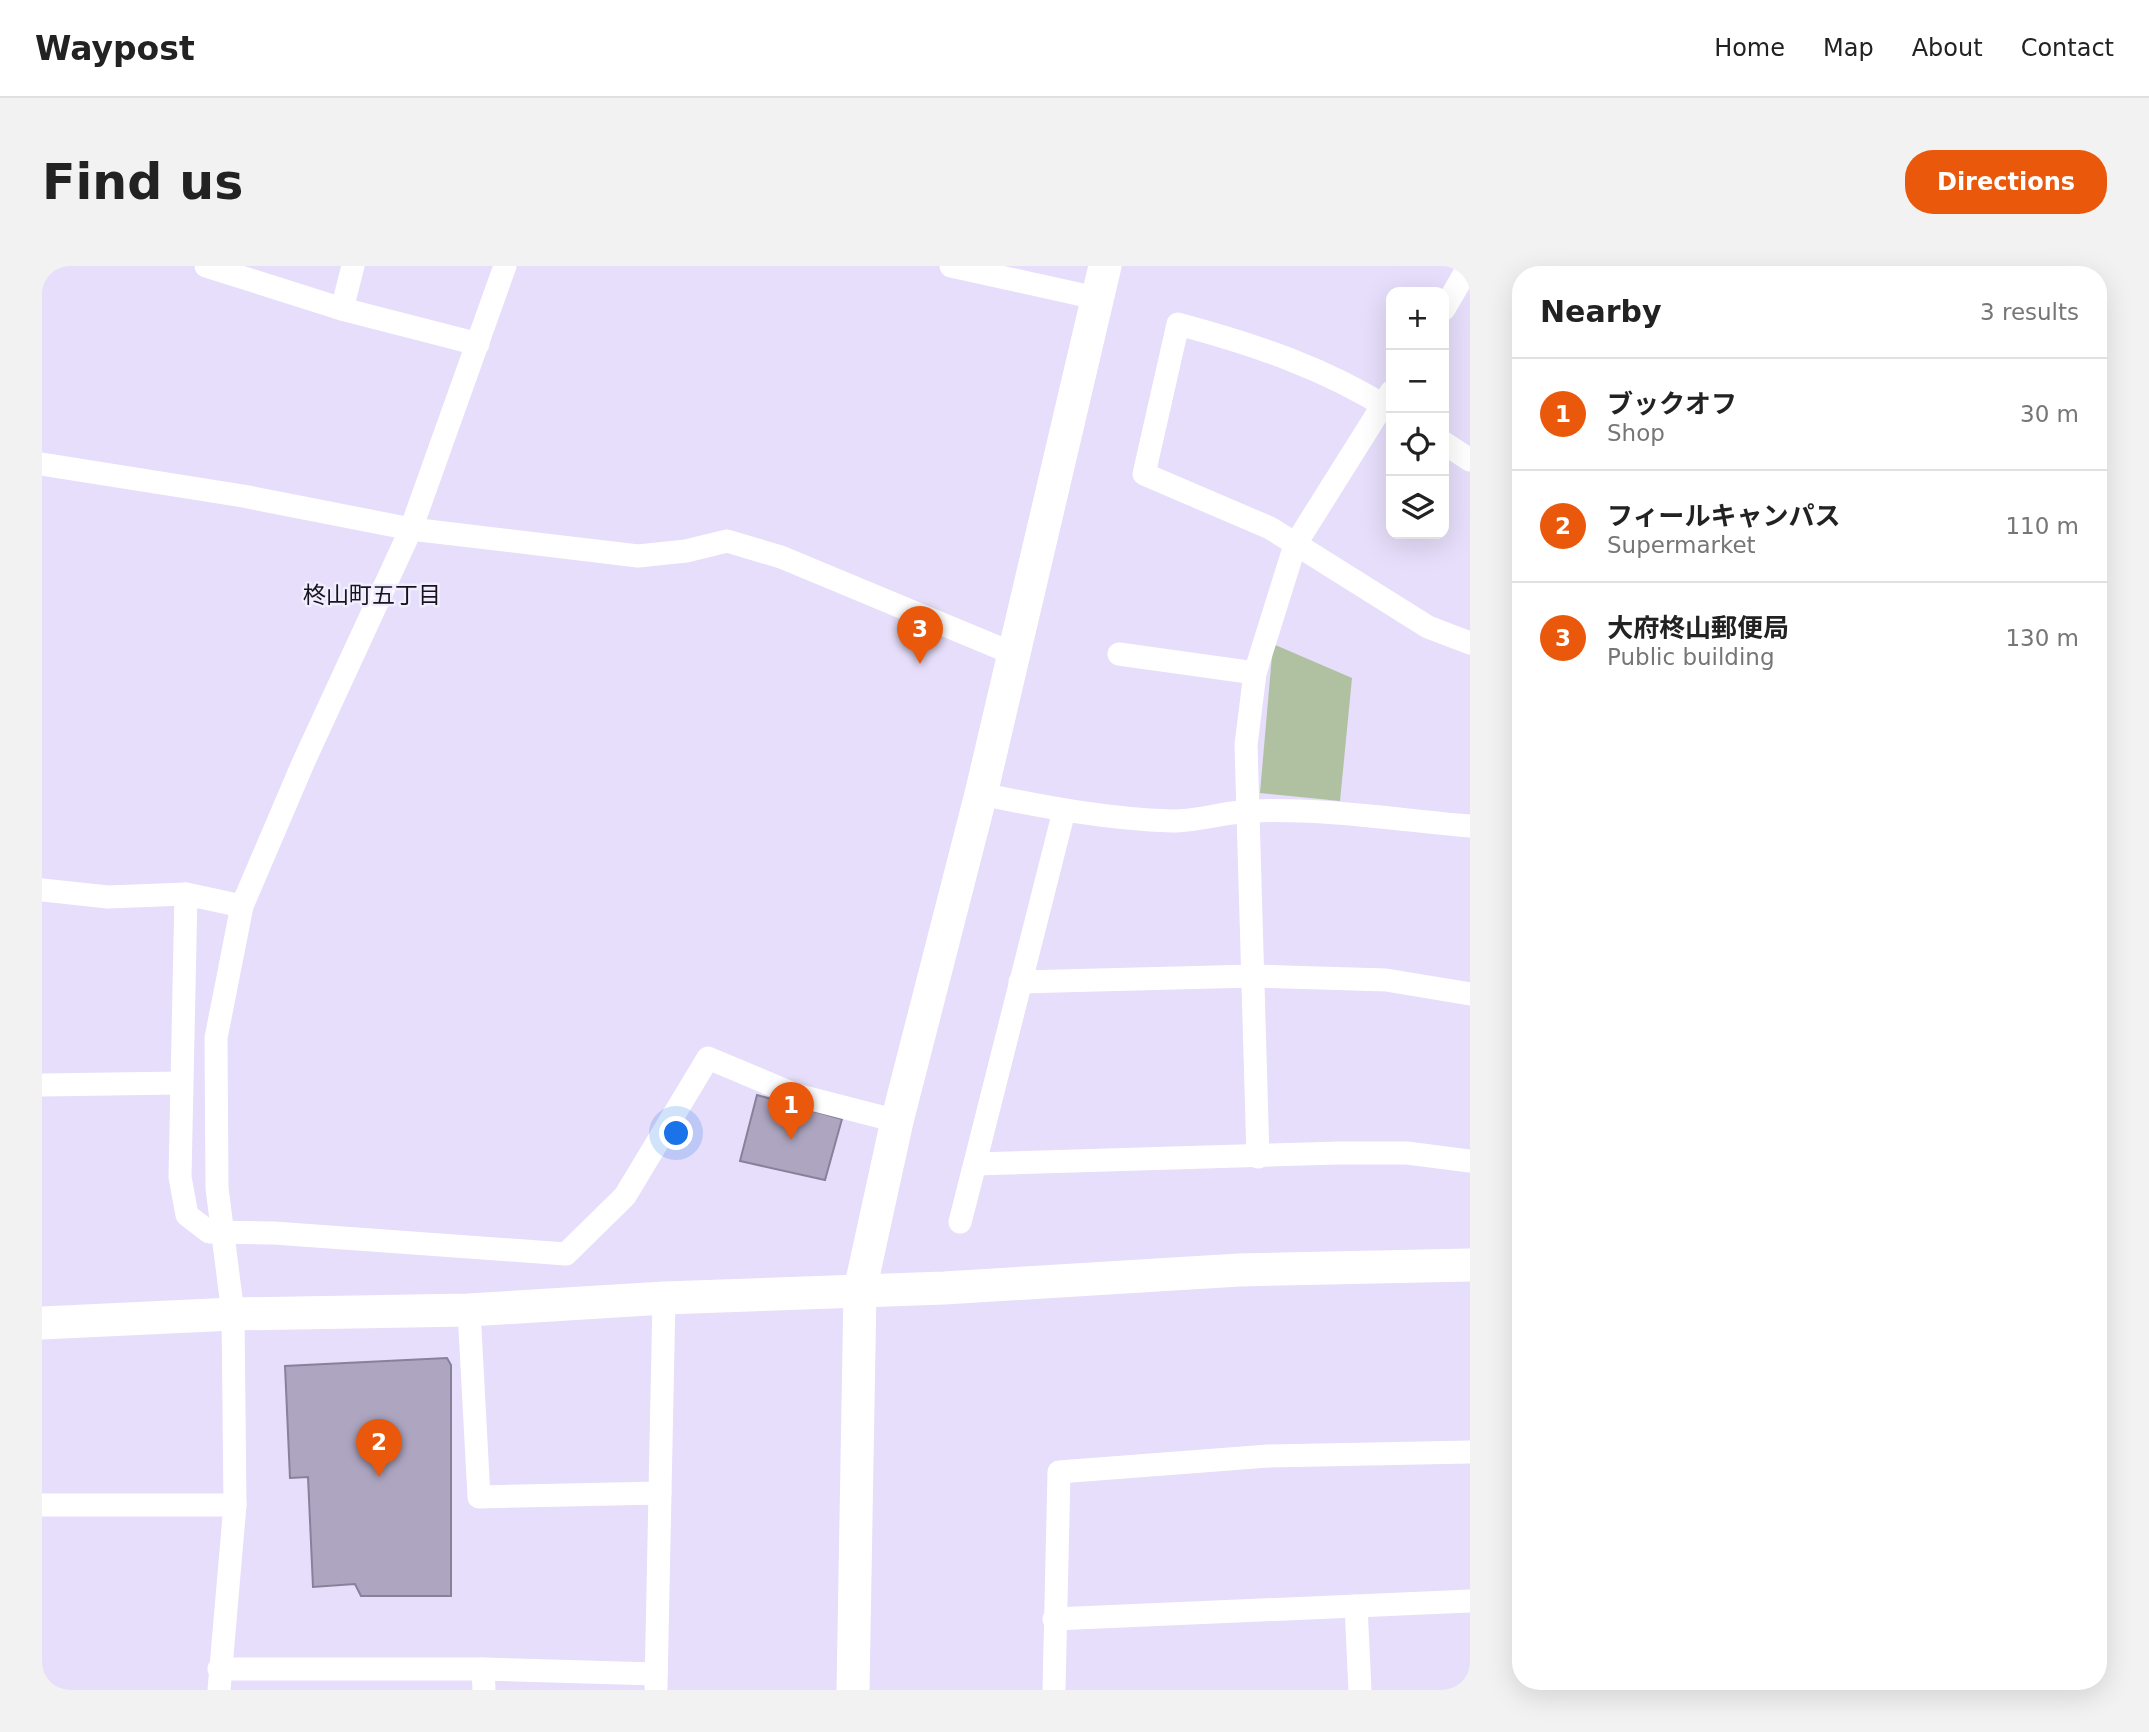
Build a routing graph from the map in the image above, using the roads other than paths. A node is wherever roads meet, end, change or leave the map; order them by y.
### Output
1 (206, 266) edge
2 (353, 266) edge
3 (505, 266) edge
4 (951, 266) edge
5 (1105, 266) edge
6 (1469, 266) edge
7 (989, 270) edge
8 (1096, 298) junction
9 (1449, 300) edge
10 (342, 309) junction
11 (478, 344) junction
12 (1386, 401) edge
13 (1386, 407) edge
14 (1449, 446) edge
15 (1470, 460) edge
16 (42, 464) edge
17 (411, 529) junction
18 (1295, 545) junction
19 (1470, 643) edge
20 (1014, 654) junction
21 (1119, 654) dead end
22 (1255, 673) junction
23 (981, 794) junction
24 (1064, 811) junction
25 (1250, 811) junction
26 (1470, 826) edge
27 (42, 890) edge
28 (186, 894) junction
29 (242, 906) junction
30 (1253, 976) junction
31 (1020, 982) junction
32 (1470, 993) edge
33 (180, 1083) junction
34 (42, 1085) edge
35 (897, 1121) junction
36 (1258, 1157) junction
37 (1470, 1161) edge
38 (1470, 1265) edge
39 (860, 1290) junction
40 (664, 1298) junction
41 (469, 1310) junction
42 (233, 1314) junction
43 (42, 1323) edge
44 (1470, 1452) edge
45 (660, 1493) junction
46 (42, 1505) edge
47 (235, 1505) junction
48 (1470, 1601) edge
49 (1356, 1605) junction
50 (1054, 1619) junction
51 (483, 1679) edge
52 (219, 1680) edge
53 (656, 1682) edge
54 (853, 1690) edge
55 (1054, 1690) edge
56 (1360, 1690) edge

1 - 10 street
2 - 10 street
3 - 11 street
4 - 7 street
5 - 8 street
6 - 9 street
7 - 8 street
8 - 20 street
10 - 11 street
11 - 17 street
12 - 18 street
13 - 18 street
14 - 15 street
16 - 17 street
17 - 20 street
17 - 29 street
18 - 19 street
18 - 22 street
20 - 23 street
21 - 22 street
22 - 25 street
23 - 24 street
23 - 35 street
24 - 25 street
24 - 31 street
25 - 26 street
25 - 30 street
27 - 28 street
28 - 29 street
28 - 33 street
29 - 42 street
30 - 31 street
30 - 32 street
30 - 36 street
31 - 36 street
33 - 34 street
33 - 35 street
35 - 39 street
36 - 37 street
38 - 39 street
39 - 40 street
39 - 54 street
40 - 41 street
40 - 45 street
41 - 42 street
41 - 45 street
42 - 43 street
42 - 47 street
44 - 50 street
45 - 53 street
46 - 47 street
47 - 52 street
48 - 49 street
49 - 50 street
49 - 56 street
50 - 55 street
51 - 52 street
51 - 53 street

